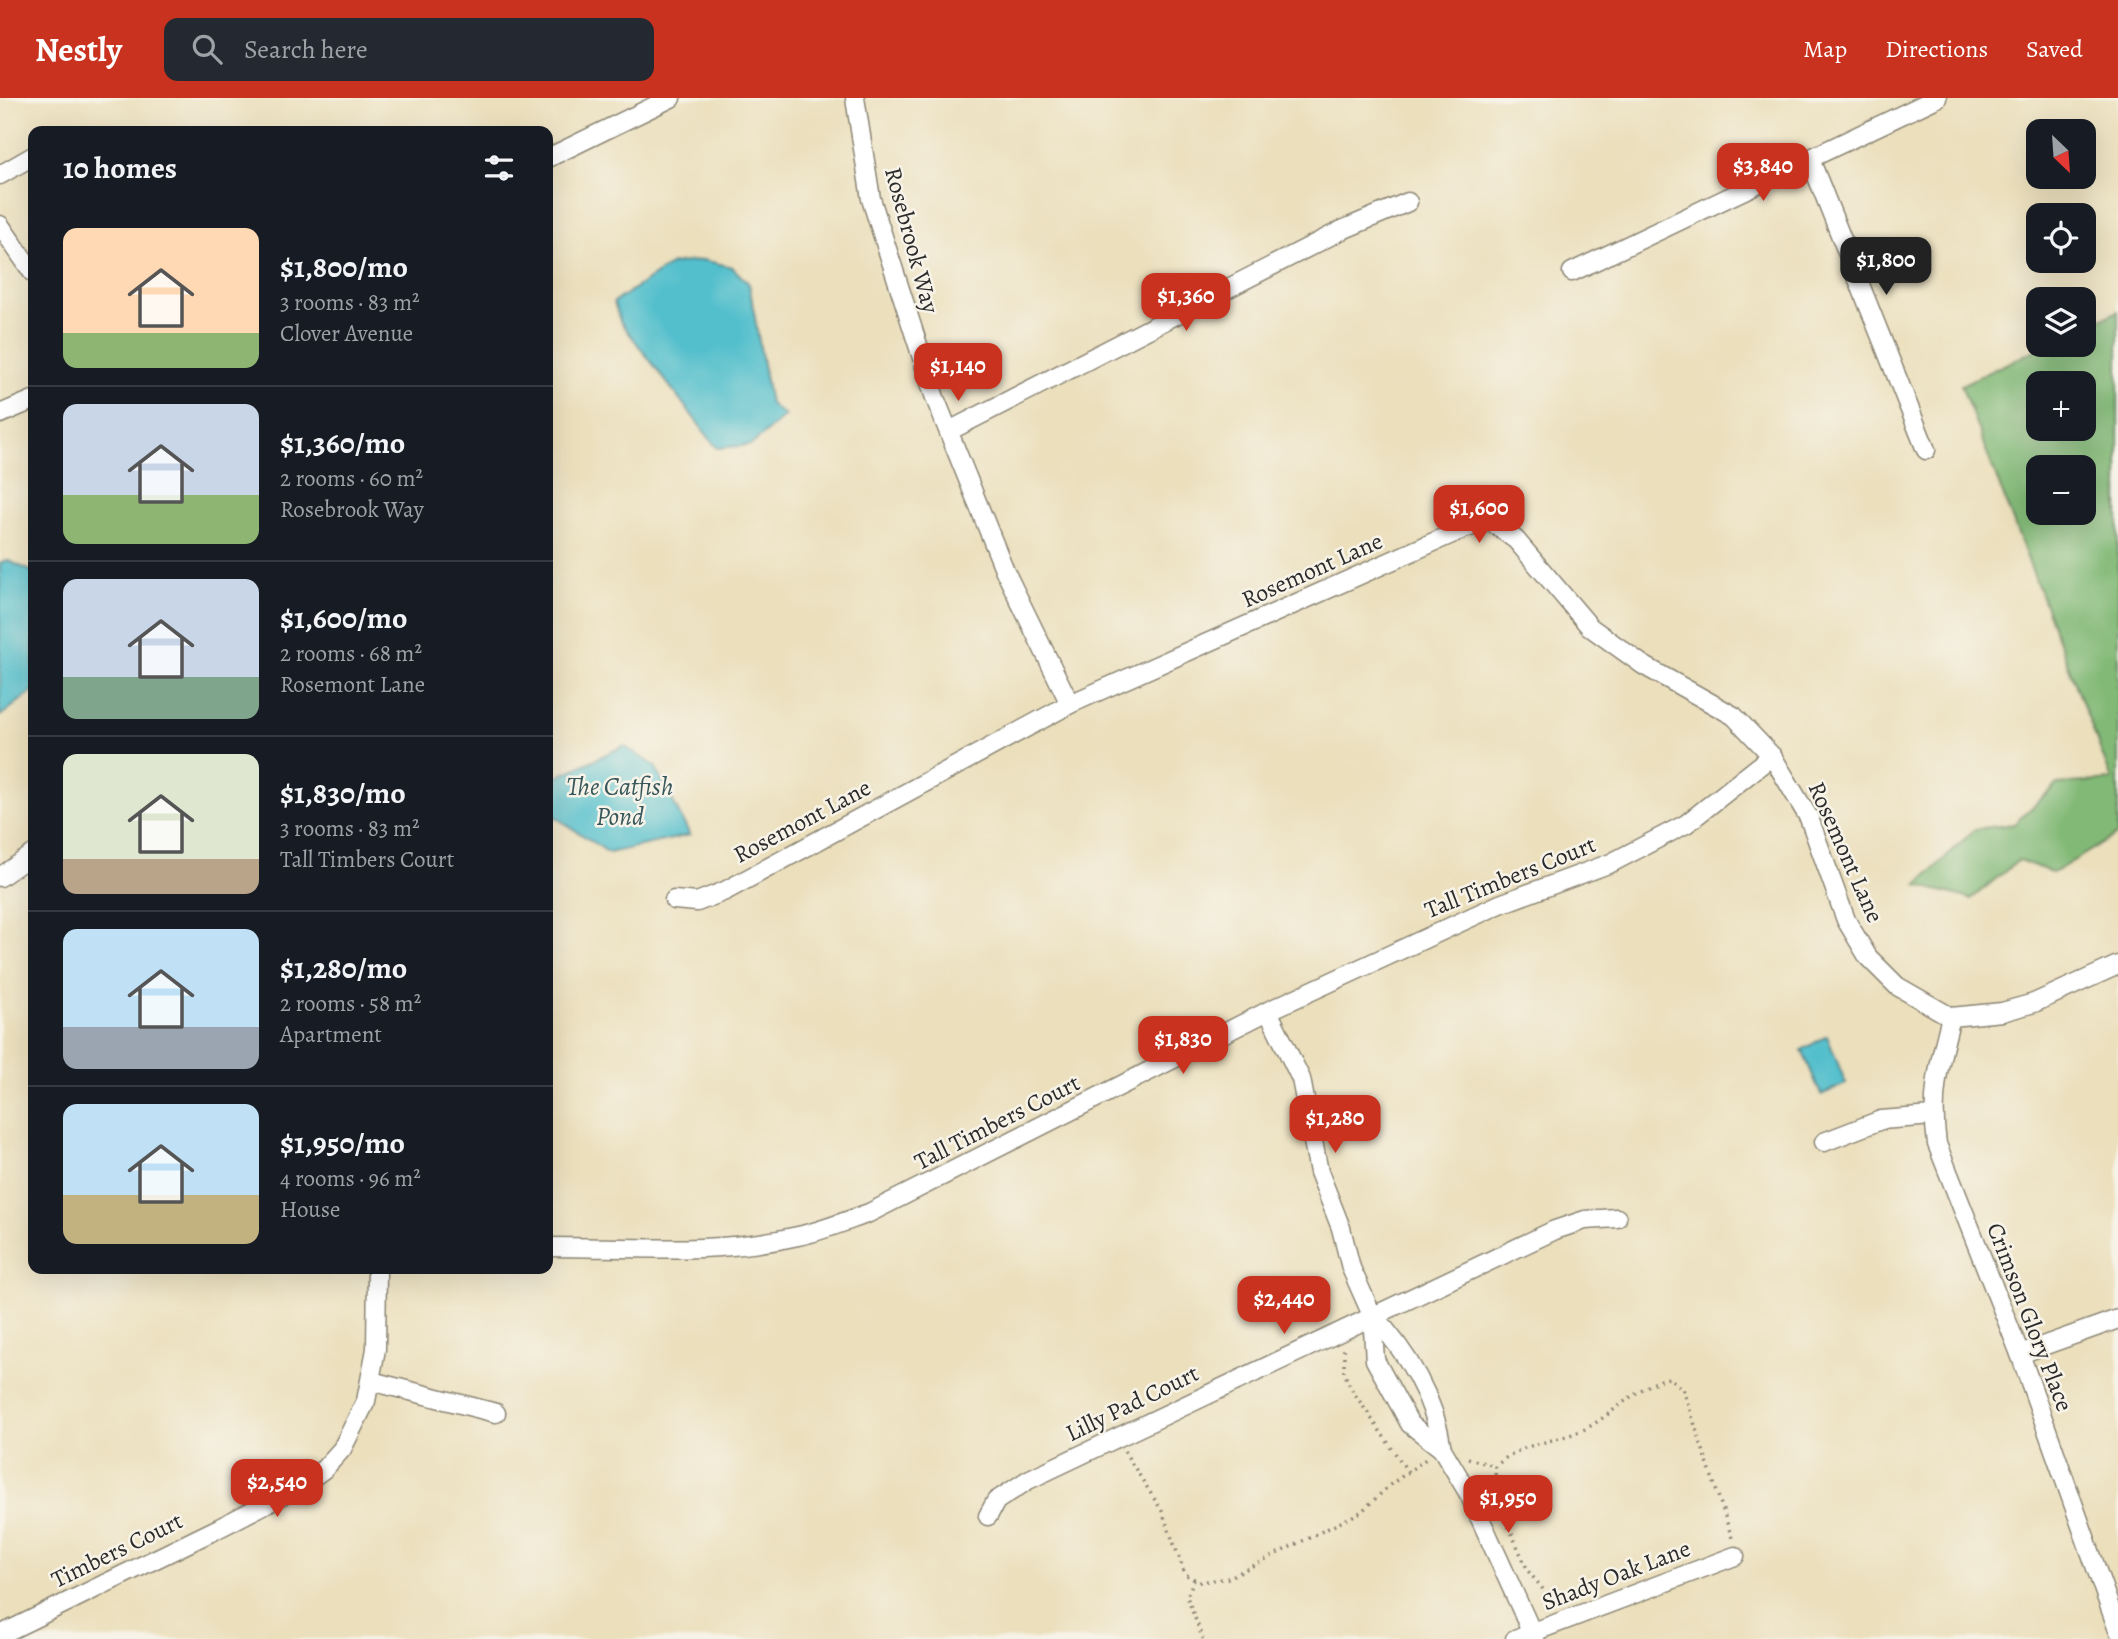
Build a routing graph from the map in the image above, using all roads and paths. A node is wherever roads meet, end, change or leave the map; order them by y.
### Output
1 (671, 98) edge
2 (855, 98) edge
3 (1937, 98) edge
4 (553, 156) edge
5 (28, 159) edge
6 (1810, 159) junction
7 (0, 175) edge
8 (1408, 202) dead end
9 (0, 225) edge
10 (28, 266) edge
11 (1572, 272) dead end
12 (28, 402) edge
13 (0, 414) edge
14 (949, 431) junction
15 (1926, 450) dead end
16 (1070, 704) junction
17 (1772, 756) junction
18 (28, 857) edge
19 (0, 877) edge
20 (674, 900) dead end
21 (2118, 965) edge
22 (1268, 1011) junction
23 (1951, 1017) junction
24 (1933, 1116) junction
25 (1824, 1142) dead end
26 (1617, 1218) dead end
27 (553, 1247) edge
28 (377, 1274) edge
29 (1372, 1315) junction
30 (2118, 1319) edge
31 (1344, 1345) dead end
32 (2020, 1354) junction
33 (371, 1381) junction
34 (496, 1413) dead end
35 (1115, 1438) junction
36 (1442, 1449) junction
37 (1408, 1472) junction
38 (988, 1516) dead end
39 (1735, 1556) joint
40 (1194, 1579) junction
41 (2118, 1630) edge
42 (0, 1635) edge
43 (1527, 1637) edge
44 (1203, 1639) edge

1 - 4 street
2 - 14 street, Rosebrook Way
3 - 6 street
5 - 7 street
6 - 11 street
6 - 15 street
8 - 14 street
9 - 10 street
12 - 13 street
14 - 16 street, Rosebrook Way
16 - 17 street, Rosemont Lane
16 - 20 street, Rosemont Lane
17 - 22 street, Tall Timbers Court
17 - 23 street, Rosemont Lane
18 - 19 street
21 - 23 street
22 - 27 street, Tall Timbers Court
22 - 29 street
23 - 24 street, Crimson Glory Place
24 - 25 street
24 - 32 street, Crimson Glory Place
26 - 29 street, Lilly Pad Court
28 - 33 street, Timbers Court
29 - 35 street, Lilly Pad Court
29 - 36 street
29 - 36 street
30 - 32 street
31 - 37 path
32 - 41 street, Crimson Glory Place
33 - 34 street
33 - 42 street, Timbers Court
35 - 38 street, Lilly Pad Court
35 - 40 path
36 - 37 path
36 - 43 street
37 - 40 path
39 - 43 street, Shady Oak Lane
39 - 43 path
40 - 44 path

